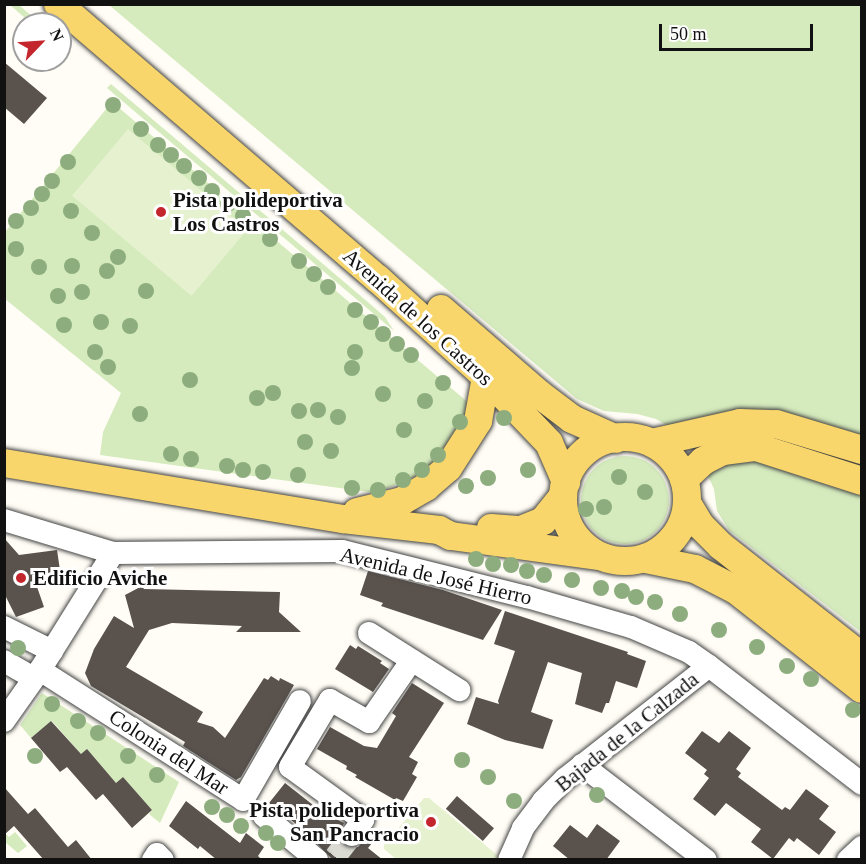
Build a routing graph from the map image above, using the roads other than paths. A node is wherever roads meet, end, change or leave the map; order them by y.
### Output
1 (58, 4) edge
2 (87, 4) edge
3 (486, 377) junction
4 (616, 439) junction
5 (652, 443) junction
6 (861, 450) edge
7 (4, 463) edge
8 (861, 481) edge
9 (564, 489) junction
10 (686, 491) junction
11 (324, 515) junction
12 (4, 520) edge
13 (439, 530) junction
14 (113, 553) junction
15 (598, 556) junction
16 (646, 558) junction
17 (4, 627) edge
18 (369, 633) dead end
19 (861, 657) edge
20 (412, 660) junction
21 (709, 666) junction
22 (34, 668) edge
23 (861, 689) edge
24 (459, 690) dead end
25 (300, 701) dead end
26 (4, 722) edge
27 (582, 765) junction
28 (861, 783) edge
29 (264, 816) dead end
30 (352, 835) tunnel mouth
31 (861, 847) edge
32 (328, 859) edge
33 (153, 860) edge
34 (163, 860) edge
35 (509, 860) edge
36 (706, 860) edge
37 (848, 860) edge

1 - 3 main road, Avenida de los Castros
2 - 4 main road, Avenida de los Castros
3 - 9 main road, Avenida de los Castros
3 - 11 main road, Avenida de José Hierro
4 - 5 main road
4 - 9 main road
5 - 6 main road
5 - 10 main road
7 - 11 main road, Avenida de José Hierro
8 - 10 main road
9 - 13 main road, Avenida de José Hierro
9 - 15 main road
10 - 16 main road
10 - 19 main road
11 - 13 main road, Avenida de José Hierro
12 - 14 street, Avenida de José Hierro
13 - 15 main road, Avenida de José Hierro
14 - 21 street, Avenida de José Hierro
14 - 22 street
15 - 16 main road
16 - 23 main road
17 - 22 street
18 - 20 street
20 - 24 street
20 - 30 street
21 - 27 street, Bajada de la Calzada
21 - 28 street
22 - 25 street, Colonia del Mar
22 - 26 street
27 - 35 street, Bajada de la Calzada
27 - 36 street
29 - 32 street
31 - 37 street
33 - 34 street

